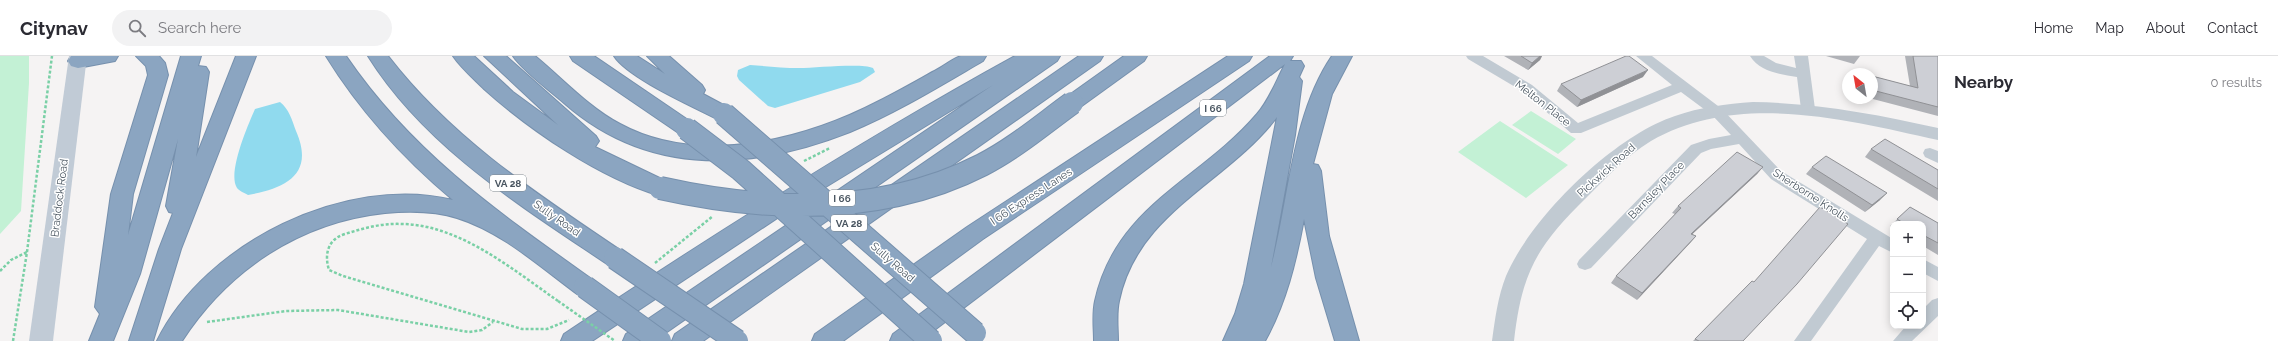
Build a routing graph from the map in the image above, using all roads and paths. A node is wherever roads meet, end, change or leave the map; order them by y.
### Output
1 (52, 56) edge
2 (108, 56) edge
3 (146, 56) edge
4 (191, 56) edge
5 (201, 56) edge
6 (246, 56) edge
7 (336, 56) edge
8 (378, 56) edge
9 (463, 56) edge
10 (494, 56) edge
11 (523, 56) edge
12 (580, 56) edge
13 (590, 56) edge
14 (624, 56) edge
15 (657, 56) edge
16 (976, 56) edge
17 (1030, 56) edge
18 (1050, 56) edge
19 (1093, 56) edge
20 (1137, 56) edge
21 (1242, 56) edge
22 (1342, 56) edge
23 (1473, 56) edge
24 (1643, 56) edge
25 (1757, 56) edge
26 (1801, 56) edge
27 (78, 58) edge
28 (1291, 59) edge
29 (1803, 74) junction
30 (616, 79) junction
31 (1683, 86) junction
32 (1282, 106) junction
33 (1808, 109) junction
34 (1716, 112) junction
35 (724, 114) junction
36 (1938, 134) edge
37 (1311, 135) junction
38 (1740, 139) junction
39 (660, 188) junction
40 (510, 233) junction
41 (1877, 237) junction
42 (1890, 245) edge
43 (170, 249) junction
44 (27, 252) junction
45 (1585, 264) dead end
46 (1926, 267) edge
47 (0, 271) edge
48 (1938, 275) edge
49 (558, 301) dead end
50 (1938, 305) edge
51 (1926, 317) edge
52 (207, 322) dead end
53 (493, 322) dead end
54 (1914, 329) edge
55 (979, 337) edge
56 (102, 339) edge
57 (13, 341) edge
58 (41, 341) edge
59 (141, 341) edge
60 (169, 341) edge
61 (573, 341) edge
62 (614, 341) edge
63 (635, 341) edge
64 (660, 341) edge
65 (684, 341) edge
66 (737, 341) edge
67 (824, 341) edge
68 (902, 341) edge
69 (931, 341) edge
70 (1106, 341) edge
71 (1235, 341) edge
72 (1252, 341) edge
73 (1347, 341) edge
74 (1503, 341) edge
75 (1802, 341) edge
76 (1901, 341) edge

1 - 44 path
2 - 27 highway
3 - 56 highway
4 - 56 highway
5 - 43 highway
6 - 43 highway
7 - 40 highway
8 - 66 highway, Sully Road / VA 28, bridge
9 - 39 highway
10 - 39 highway
11 - 16 highway
12 - 30 highway
13 - 30 highway
14 - 35 highway
15 - 35 highway, Sully Road / VA 28
17 - 61 highway
18 - 63 highway, I 66
19 - 65 highway
20 - 39 highway, bridge
21 - 67 highway, I 66 Express Lanes
22 - 37 highway
23 - 31 street, Melton Place
24 - 31 street, Sherborne Knolls
25 - 29 street
26 - 29 street
27 - 58 main road, Braddock Road
28 - 32 highway
28 - 68 highway, I 66
29 - 33 street
30 - 69 highway, bridge
31 - 34 street, Sherborne Knolls
32 - 70 highway
32 - 71 highway
33 - 34 street, Pickwick Road
33 - 36 street, Pickwick Road
34 - 38 street, Sherborne Knolls
34 - 74 street, Pickwick Road
35 - 55 highway, Sully Road / VA 28, bridge
37 - 72 highway
37 - 73 highway
38 - 41 street, Sherborne Knolls
38 - 45 street, Barnsley Place
40 - 60 highway
40 - 64 highway, bridge
41 - 42 street, Sherborne Knolls
41 - 75 street
43 - 59 highway
44 - 47 path
44 - 57 path
46 - 48 street
49 - 62 path, bridge
50 - 51 street
52 - 53 path
54 - 76 street

